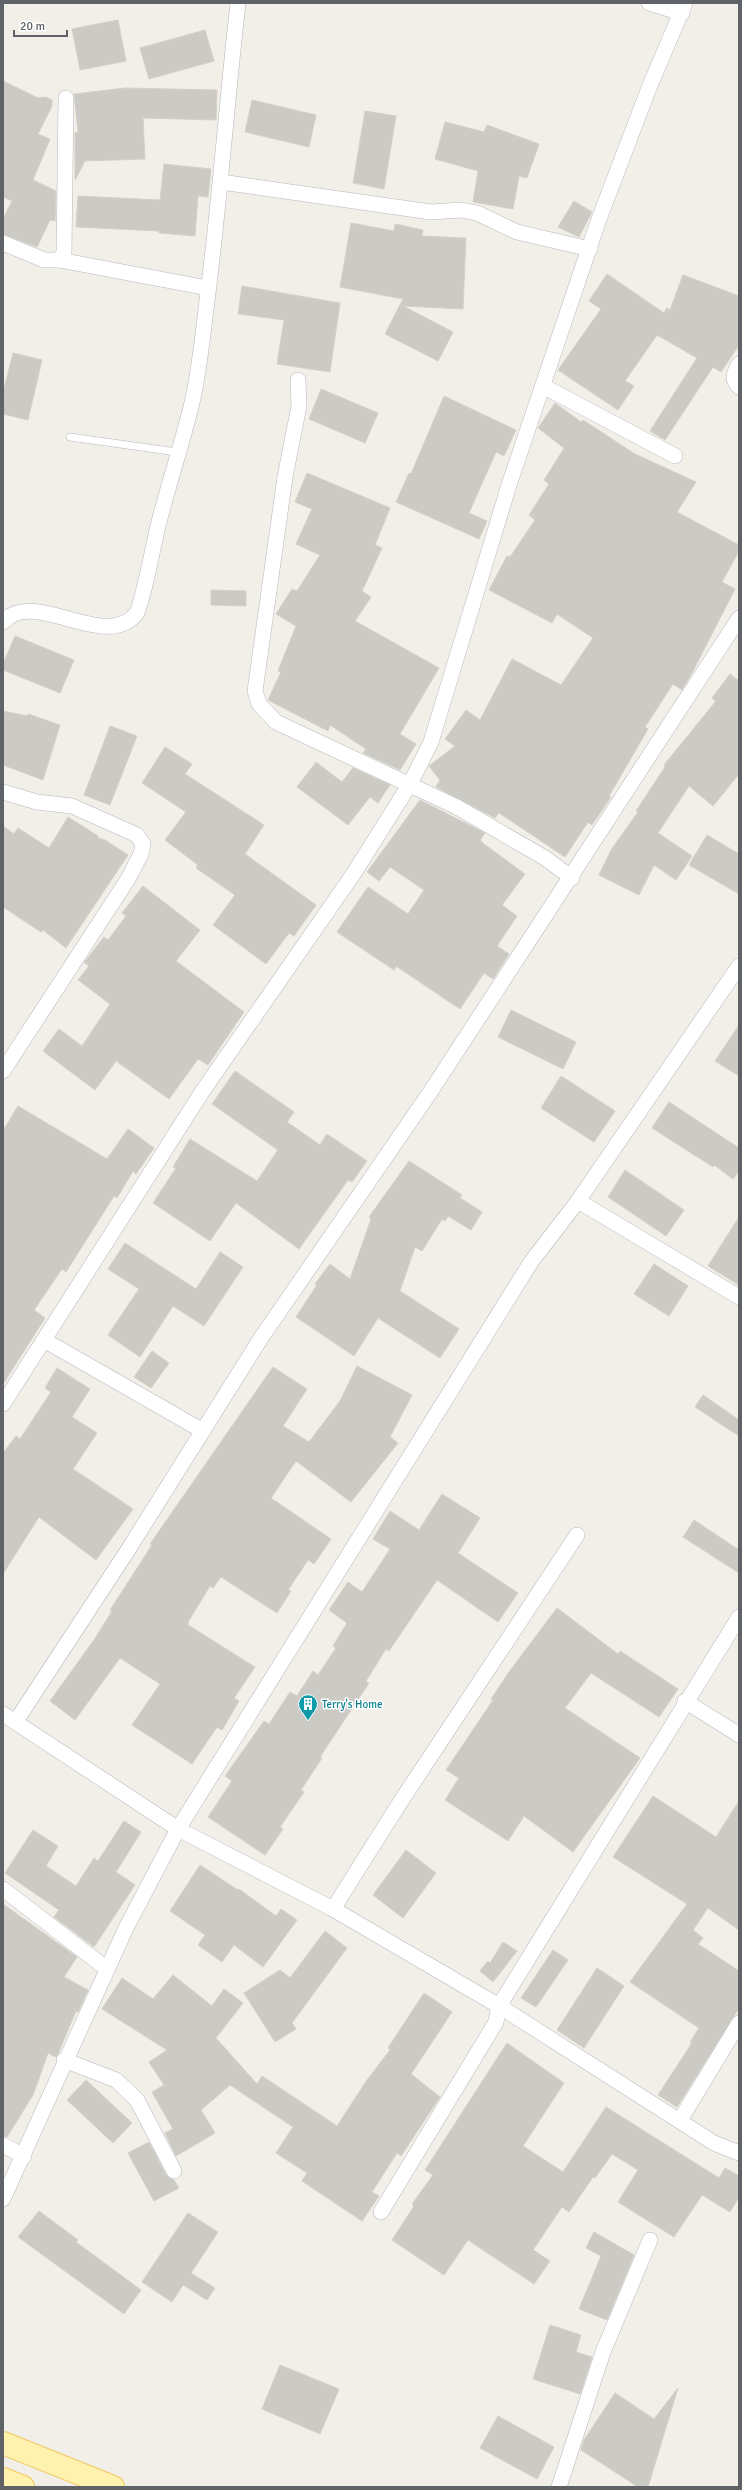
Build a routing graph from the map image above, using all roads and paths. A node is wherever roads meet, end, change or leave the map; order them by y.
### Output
1 (238, 3) edge
2 (649, 3) edge
3 (684, 8) edge
4 (66, 98) dead end
5 (221, 182) junction
6 (3, 243) edge
7 (590, 249) junction
8 (59, 260) junction
9 (208, 288) junction
10 (739, 364) edge
11 (298, 380) dead end
12 (543, 386) junction
13 (739, 387) edge
14 (70, 437) dead end
15 (178, 452) junction
16 (675, 456) dead end
17 (739, 618) edge
18 (3, 622) edge
19 (410, 784) junction
20 (3, 792) edge
21 (572, 878) junction
22 (737, 974) edge
23 (3, 1071) edge
24 (578, 1201) junction
25 (739, 1297) edge
26 (44, 1340) junction
27 (3, 1404) edge
28 (203, 1431) junction
29 (577, 1535) dead end
30 (739, 1616) edge
31 (685, 1701) junction
32 (9, 1718) edge
33 (739, 1735) edge
34 (178, 1829) junction
35 (3, 1889) edge
36 (333, 1909) junction
37 (107, 1969) junction
38 (499, 2006) junction
39 (739, 2023) edge
40 (64, 2060) junction
41 (680, 2120) junction
42 (3, 2145) edge
43 (739, 2153) edge
44 (24, 2156) junction
45 (174, 2170) dead end
46 (3, 2199) edge
47 (381, 2212) dead end
48 (650, 2240) dead end
49 (3, 2443) edge
50 (3, 2479) edge
51 (23, 2487) edge
52 (113, 2487) edge
53 (559, 2487) edge

1 - 5 street
2 - 3 street
3 - 7 street
4 - 8 street
5 - 7 street
5 - 9 street
6 - 8 street
7 - 12 street
8 - 9 street
9 - 15 street
10 - 13 street
11 - 19 street
12 - 16 street
12 - 19 street
14 - 15 lane
15 - 18 street
17 - 21 street
19 - 21 street
19 - 26 street
20 - 23 street
21 - 28 street
22 - 24 street
24 - 25 street
24 - 34 street
26 - 27 street
26 - 28 street
28 - 32 street
29 - 36 street
30 - 31 street
31 - 33 street
31 - 38 street
32 - 34 street
34 - 36 street
34 - 37 street
35 - 37 street
36 - 38 street
37 - 40 street
38 - 41 street
38 - 47 street
39 - 41 street
40 - 44 street
40 - 45 street
41 - 43 street
42 - 44 street
44 - 46 street
48 - 53 street
49 - 52 main road
50 - 51 main road

